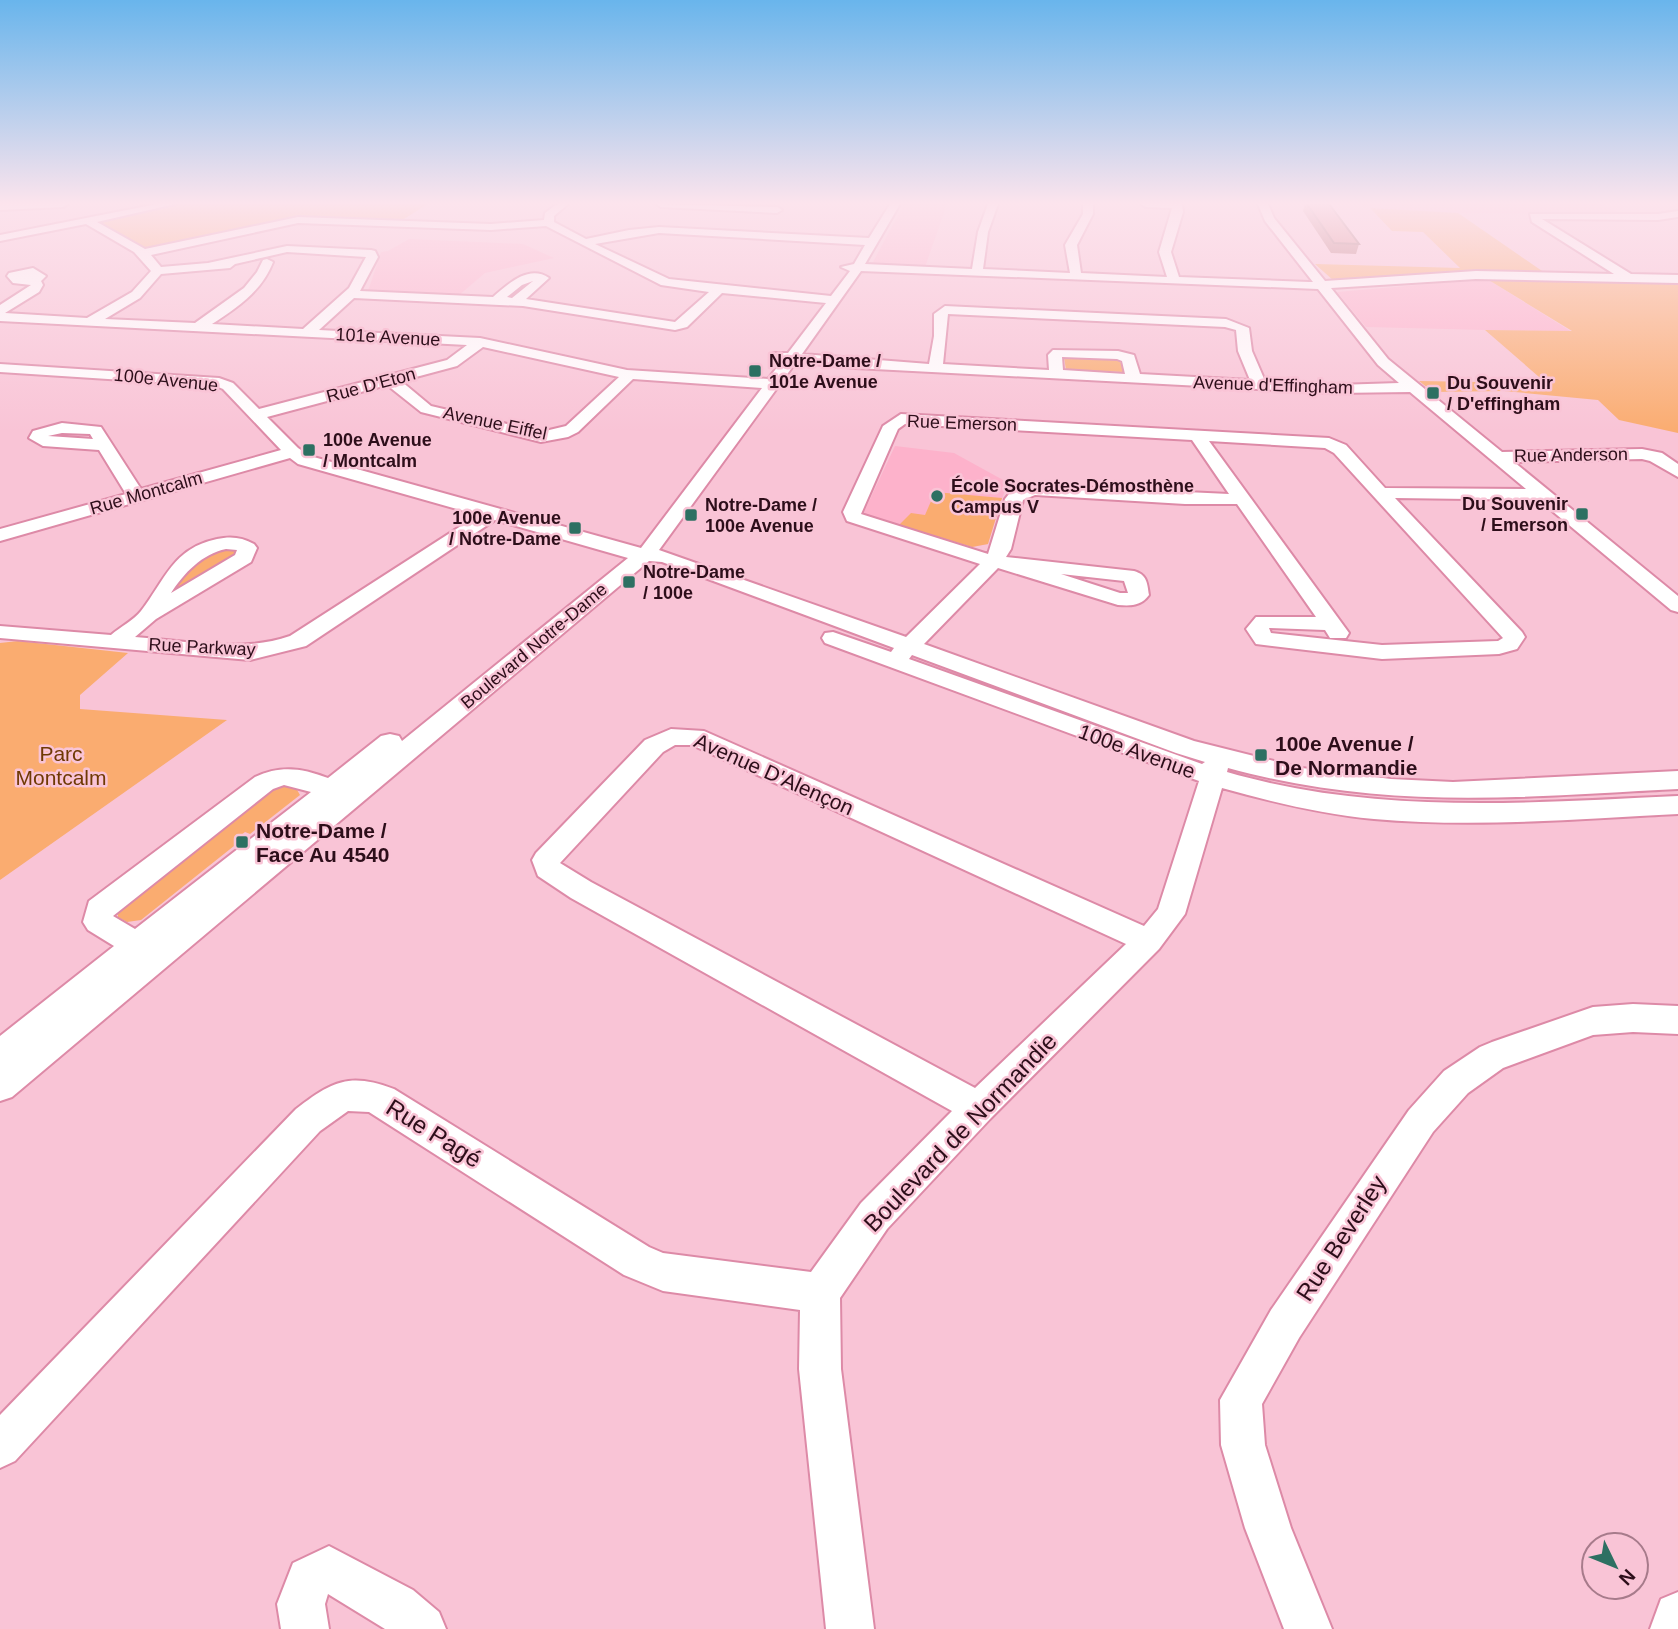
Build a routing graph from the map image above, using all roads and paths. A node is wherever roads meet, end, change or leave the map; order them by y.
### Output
1 (34, 280) dead end
2 (149, 280) edge
3 (257, 280) edge
4 (362, 280) edge
5 (519, 280) edge
6 (541, 280) edge
7 (661, 280) edge
8 (843, 280) edge
9 (1174, 280) edge
10 (1317, 280) edge
11 (1406, 280) edge
12 (1322, 286) junction
13 (718, 290) junction
14 (353, 294) junction
15 (828, 299) junction
16 (496, 301) junction
17 (515, 302) junction
18 (2, 317) edge
19 (91, 321) junction
20 (198, 327) junction
21 (307, 332) junction
22 (480, 342) junction
23 (785, 357) junction
24 (0, 368) edge
25 (935, 368) junction
26 (28, 370) junction
27 (1056, 374) junction
28 (629, 375) junction
29 (1133, 378) junction
30 (390, 380) junction
31 (765, 384) junction
32 (0, 385) edge
33 (1259, 385) junction
34 (1413, 387) junction
35 (256, 415) junction
36 (1197, 436) junction
37 (104, 445) dead end
38 (292, 452) junction
39 (1500, 457) junction
40 (1678, 472) edge
41 (1382, 493) junction
42 (1545, 495) junction
43 (136, 496) junction
44 (1240, 499) junction
45 (492, 514) junction
46 (0, 535) edge
47 (636, 556) junction
48 (998, 562) junction
49 (1678, 606) edge
50 (149, 615) junction
51 (1332, 624) junction
52 (0, 632) edge
53 (117, 641) junction
54 (1347, 646) junction
55 (901, 653) junction
56 (1216, 768) junction
57 (1678, 780) edge
58 (340, 794) junction
59 (1678, 805) edge
60 (1149, 941) junction
61 (137, 945) junction
62 (1678, 1020) edge
63 (0, 1055) edge
64 (0, 1086) edge
65 (978, 1108) junction
66 (820, 1293) junction
67 (0, 1446) edge
68 (1678, 1616) edge
69 (305, 1629) edge
70 (422, 1629) edge
71 (850, 1629) edge
72 (1308, 1629) edge
73 (1674, 1629) edge

1 - 18 street
2 - 19 street
3 - 20 street
4 - 14 street
5 - 16 street
6 - 17 street
7 - 13 street
8 - 15 street, Boulevard Notre-Dame
9 - 12 street
10 - 12 street
11 - 12 street
12 - 34 street
13 - 15 street
13 - 17 street
14 - 16 street
14 - 21 street
15 - 23 street, Boulevard Notre-Dame
16 - 17 street
18 - 19 street, 101e Avenue
19 - 20 street, 101e Avenue
20 - 21 street, 101e Avenue
21 - 22 street, 101e Avenue
22 - 28 street, 101e Avenue
22 - 30 street, Rue D'Eton
23 - 25 street, Avenue d'Effingham
23 - 31 street, Boulevard Notre-Dame
24 - 26 street, 100e Avenue
25 - 27 street, Avenue d'Effingham
25 - 33 street
26 - 32 street
26 - 35 street, 100e Avenue
27 - 29 street, Avenue d'Effingham
27 - 29 street
28 - 30 street, Avenue Eiffel
28 - 31 street, 101e Avenue
29 - 33 street, Avenue d'Effingham
30 - 35 street, Rue D'Eton
31 - 47 street, Boulevard Notre-Dame
33 - 34 street, Avenue d'Effingham
34 - 39 street
35 - 38 street, 100e Avenue
36 - 41 street, Rue Emerson
36 - 44 street
36 - 48 street, Rue Emerson
37 - 43 street
38 - 43 street, Rue Montcalm
38 - 45 street, 100e Avenue
39 - 40 street, Rue Anderson
39 - 42 street
41 - 42 street
41 - 54 street, Rue Emerson
42 - 49 street
43 - 46 street, Rue Montcalm
44 - 48 street
44 - 51 street
45 - 47 street, 100e Avenue
45 - 53 street, Rue Parkway
47 - 55 street, 100e Avenue
47 - 58 street, Boulevard Notre-Dame
48 - 48 street
48 - 55 street
50 - 50 street
50 - 53 street
51 - 54 street
51 - 54 street, Rue Emerson
52 - 53 street, Rue Parkway
55 - 56 street, 100e Avenue
56 - 57 street, 100e Avenue
56 - 59 street, 100e Avenue
56 - 60 street, Boulevard de Normandie
58 - 61 street, Boulevard Notre-Dame
58 - 61 street
58 - 64 street, Boulevard Notre-Dame
60 - 65 street, Boulevard de Normandie
60 - 65 street, Avenue D'Alençon
61 - 63 street, Boulevard Notre-Dame
62 - 72 street, Rue Beverley
65 - 66 street, Boulevard de Normandie
66 - 67 street, Rue Pagé
66 - 71 street
68 - 73 street
69 - 70 street

